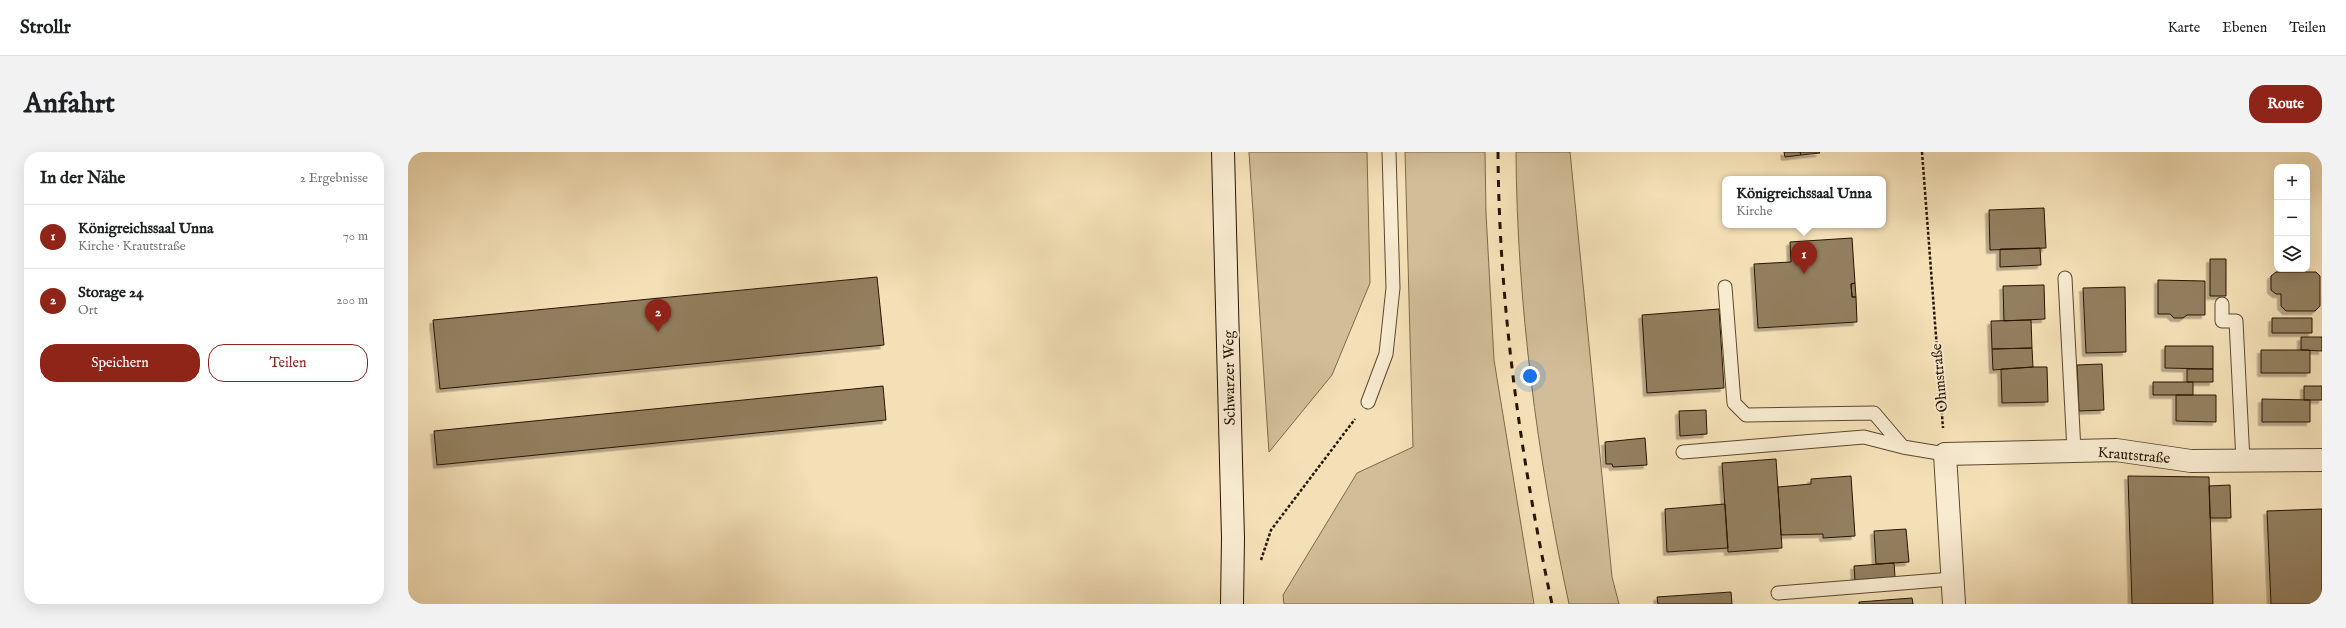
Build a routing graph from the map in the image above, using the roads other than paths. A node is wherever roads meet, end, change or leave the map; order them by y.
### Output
1 (1223, 152) edge
2 (1389, 152) edge
3 (2065, 278) dead end
4 (1725, 287) dead end
5 (2222, 304) dead end
6 (1368, 402) road end
7 (1903, 447) junction
8 (2074, 451) junction
9 (1683, 452) dead end
10 (1946, 454) junction
11 (2322, 460) edge
12 (2243, 461) junction
13 (1952, 578) junction
14 (1778, 593) dead end
15 (1232, 604) edge
16 (1954, 604) edge

1 - 15 street, Schwarzer Weg
2 - 6 lane
3 - 8 lane
4 - 7 lane
5 - 12 lane
7 - 9 lane
7 - 10 lane
8 - 10 street, Krautstraße
8 - 12 street, Krautstraße
10 - 13 street
11 - 12 street, Krautstraße
13 - 14 lane
13 - 16 street

